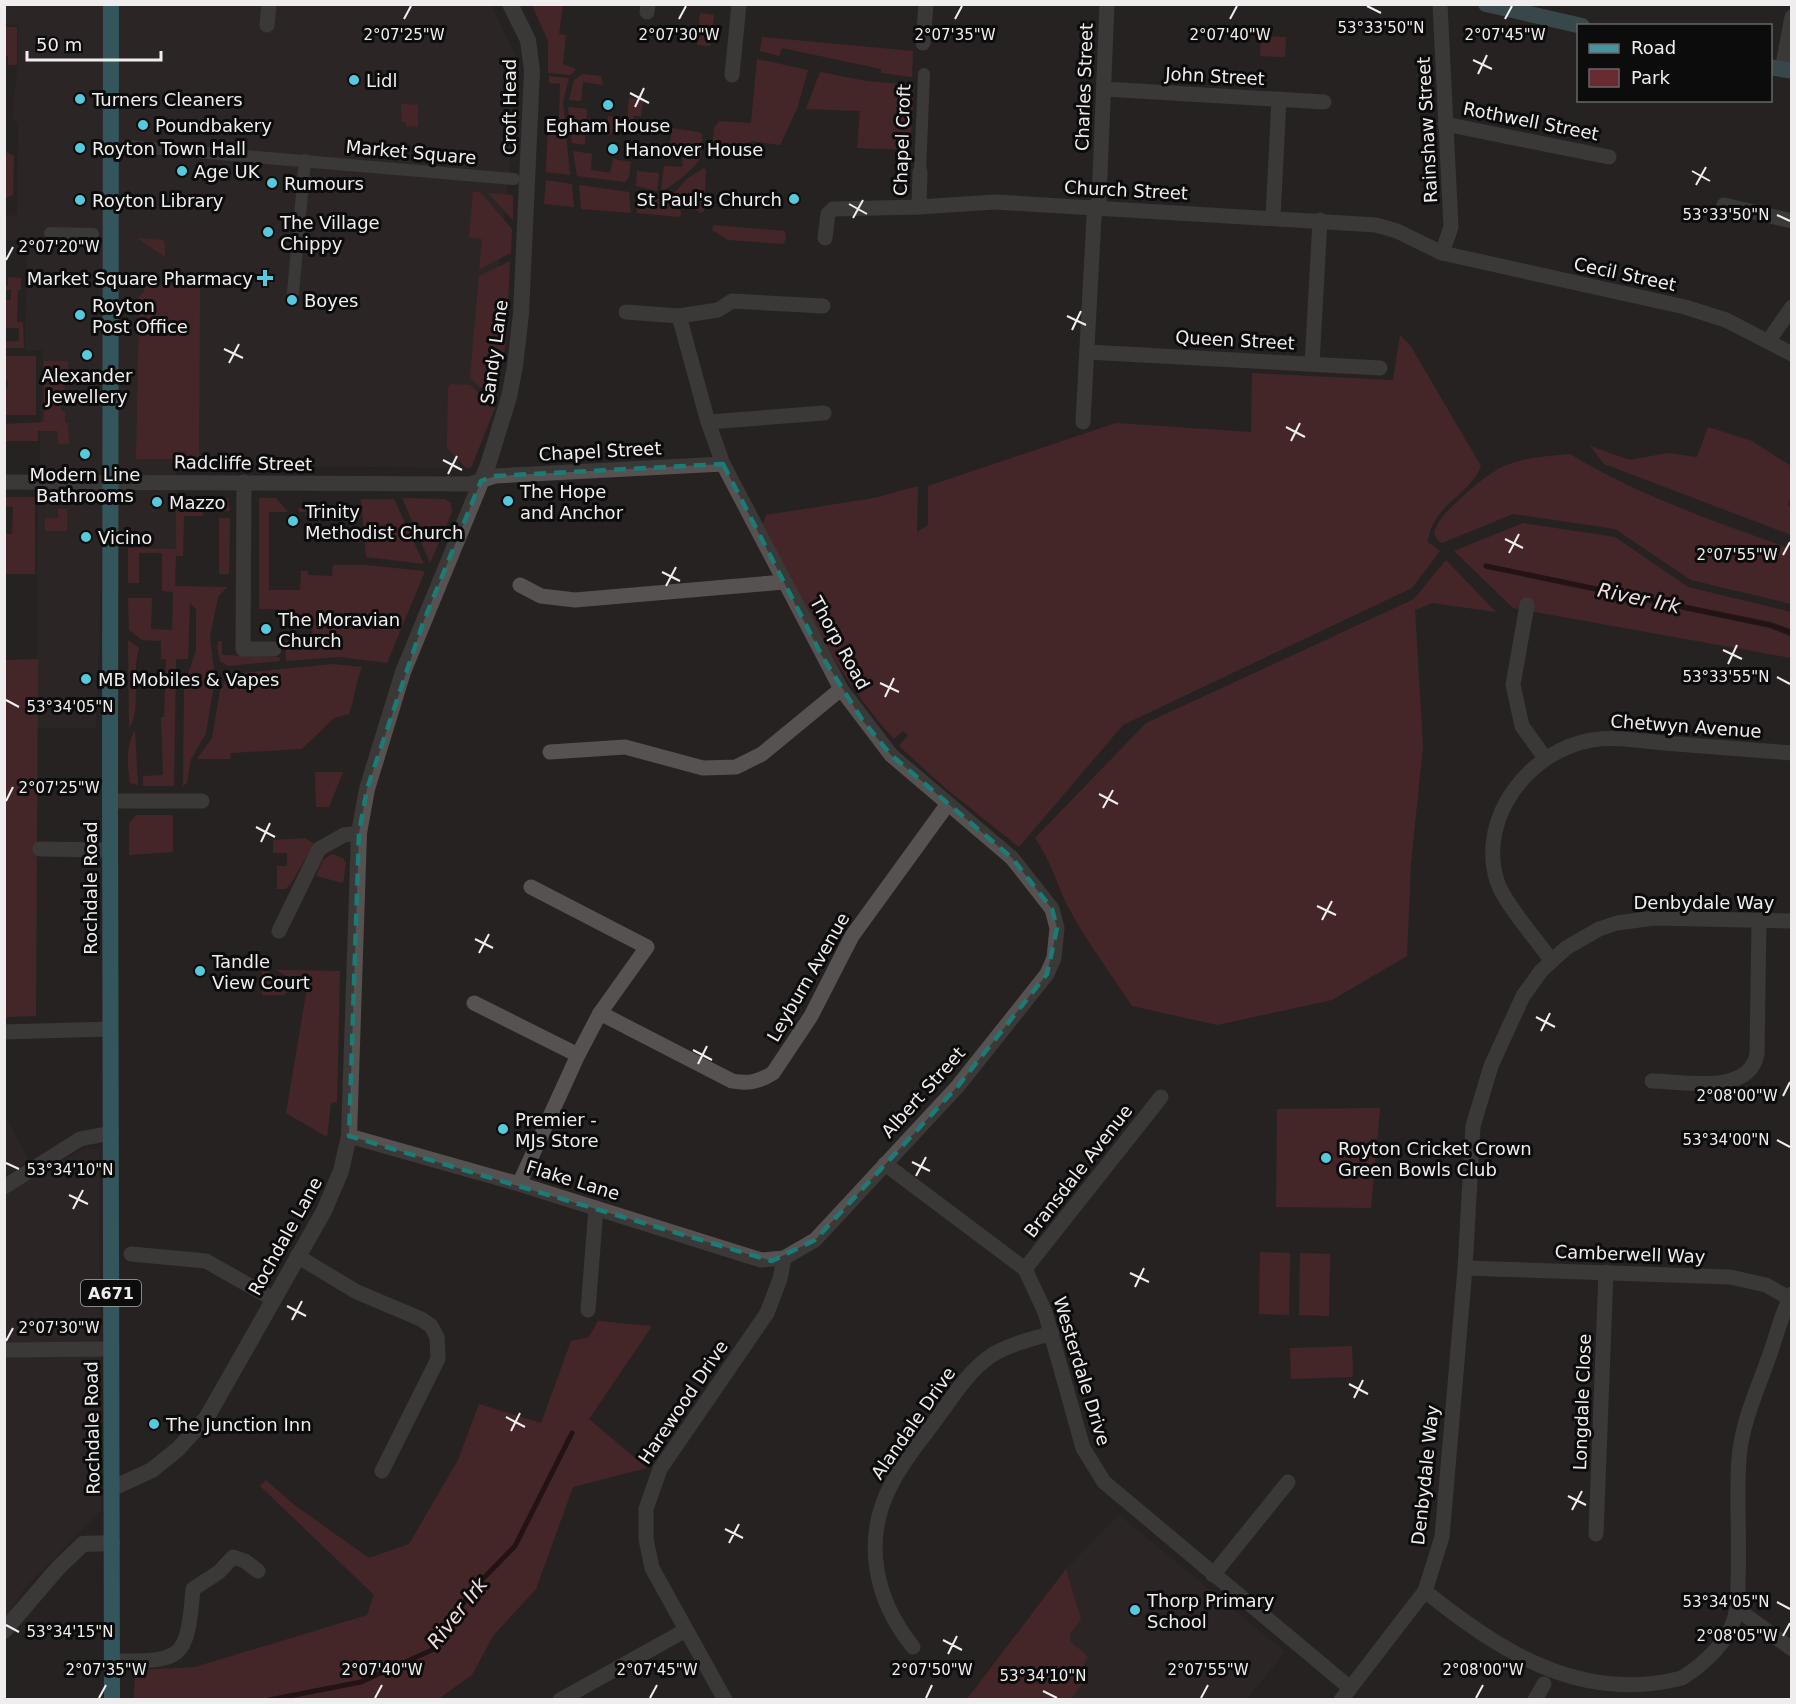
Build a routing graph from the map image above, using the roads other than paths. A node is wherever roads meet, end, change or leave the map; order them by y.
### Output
1 (111, 4) edge
2 (268, 4) edge
3 (510, 4) edge
4 (926, 4) edge
5 (1107, 4) edge
6 (1440, 4) edge
7 (1486, 4) edge
8 (735, 5) edge
9 (1791, 17) edge
10 (267, 25) dead end
11 (1577, 25) edge
12 (923, 43) dead end
13 (1781, 69) edge
14 (924, 74) dead end
15 (732, 75) dead end
16 (1104, 89) junction
17 (1279, 99) junction
18 (1324, 102) dead end
19 (1445, 124) junction
20 (126, 146) dead end
21 (1609, 157) dead end
22 (304, 160) junction
23 (920, 172) joint
24 (521, 177) junction
25 (1724, 205) dead end
26 (919, 207) junction
27 (1097, 208) junction
28 (1273, 217) junction
29 (1320, 220) junction
30 (1791, 221) edge
31 (50, 234) dead end
32 (93, 234) dead end
33 (825, 238) dead end
34 (1442, 252) junction
35 (293, 293) dead end
36 (823, 306) dead end
37 (1791, 307) edge
38 (626, 312) dead end
39 (679, 316) junction
40 (1769, 340) junction
41 (1088, 352) junction
42 (1791, 354) edge
43 (1312, 364) junction
44 (1380, 368) dead end
45 (824, 413) dead end
46 (708, 422) junction
47 (1083, 422) dead end
48 (723, 464) junction
49 (110, 481) junction
50 (4, 482) edge
51 (244, 482) junction
52 (481, 482) junction
53 (784, 582) junction
54 (520, 585) dead end
55 (1527, 605) dead end
56 (274, 649) dead end
57 (841, 689) junction
58 (550, 752) dead end
59 (1791, 753) edge
60 (1545, 758) junction
61 (110, 801) junction
62 (202, 801) dead end
63 (947, 805) junction
64 (359, 833) junction
65 (39, 849) dead end
66 (110, 850) junction
67 (531, 887) dead end
68 (1760, 921) junction
69 (1791, 921) edge
70 (1057, 928) joint
71 (279, 931) dead end
72 (1551, 960) junction
73 (474, 1003) dead end
74 (600, 1013) junction
75 (110, 1029) junction
76 (4, 1032) edge
77 (578, 1055) junction
78 (1652, 1081) dead end
79 (1161, 1097) dead end
80 (111, 1132) junction
81 (349, 1136) junction
82 (885, 1164) junction
83 (519, 1184) junction
84 (4, 1187) edge
85 (596, 1208) junction
86 (131, 1254) dead end
87 (297, 1257) junction
88 (784, 1258) junction
89 (1465, 1268) junction
90 (1025, 1269) junction
91 (1606, 1272) junction
92 (1790, 1296) edge
93 (273, 1299) junction
94 (588, 1310) dead end
95 (1052, 1333) junction
96 (110, 1349) junction
97 (4, 1350) edge
98 (382, 1471) dead end
99 (1288, 1482) dead end
100 (113, 1488) junction
101 (1596, 1534) dead end
102 (112, 1543) junction
103 (258, 1571) dead end
104 (1213, 1575) junction
105 (1425, 1591) junction
106 (1737, 1609) junction
107 (686, 1630) junction
108 (4, 1631) edge
109 (913, 1647) dead end
110 (1791, 1649) edge
111 (112, 1661) junction
112 (1544, 1684) junction
113 (1561, 1692) dead end
114 (1345, 1694) edge
115 (1606, 1699) edge
116 (112, 1700) edge
117 (560, 1700) edge
118 (725, 1700) edge
119 (1535, 1700) edge

1 - 49 main road, Rochdale Road / A671
2 - 10 street
3 - 24 street, Croft Head
4 - 12 street
5 - 16 street, Charles Street
6 - 19 street, Rainshaw Street
7 - 11 main road
8 - 15 street
9 - 13 street
14 - 23 street, Chapel Croft
16 - 17 street, John Street
16 - 27 street, Charles Street
17 - 18 street, John Street
17 - 28 street
19 - 21 street, Rothwell Street
19 - 34 street, Rainshaw Street
20 - 22 street, Market Square
22 - 24 street, Market Square
22 - 35 street
23 - 26 street, Chapel Croft
24 - 52 street, Sandy Lane
25 - 30 street
26 - 27 street, Church Street
26 - 33 street, Church Street
27 - 28 street, Church Street
27 - 41 street, Charles Street
28 - 29 street, Church Street
29 - 34 street, Church Street
29 - 43 street
31 - 32 street
34 - 40 street, Cecil Street
36 - 39 street
37 - 40 street
38 - 39 street
39 - 46 street, Thorp Road
40 - 42 street, Cecil Street
41 - 43 street, Queen Street
41 - 47 street, Charles Street
43 - 44 street, Queen Street
45 - 46 street
46 - 48 street, Thorp Road
48 - 52 street, Chapel Street
48 - 53 street, Thorp Road
49 - 50 street, Radcliffe Street
49 - 51 street, Radcliffe Street
49 - 61 main road, Rochdale Road / A671
51 - 52 street, Radcliffe Street
51 - 56 street
52 - 64 street, Sandy Lane
53 - 54 street
53 - 57 street, Thorp Road
55 - 60 street
57 - 58 street
57 - 63 street, Thorp Road
59 - 60 street, Chetwyn Avenue
60 - 72 street, Chetwyn Avenue
61 - 62 street
61 - 66 main road, Rochdale Road / A671
63 - 70 street, Thorp Road
63 - 74 street, Leyburn Avenue
64 - 71 street
64 - 81 street, Rochdale Lane
65 - 66 street
66 - 75 main road, Rochdale Road / A671
67 - 74 street
68 - 69 street, Denbydale Way
68 - 72 street, Denbydale Way
68 - 78 street
70 - 82 street, Albert Street
72 - 89 street, Denbydale Way
73 - 77 street
74 - 77 street
75 - 76 street
75 - 80 main road, Rochdale Road / A671
77 - 83 street
79 - 90 street, Bransdale Avenue
80 - 84 street
80 - 96 main road, Rochdale Road / A671
81 - 83 street, Flake Lane
81 - 87 street, Rochdale Lane
82 - 88 street, Albert Street
82 - 90 street
83 - 85 street, Flake Lane
85 - 88 street, Flake Lane
85 - 94 street
86 - 93 street
87 - 93 street, Rochdale Lane
87 - 98 street
88 - 107 street, Harewood Drive
89 - 91 street, Camberwell Way
89 - 105 street, Denbydale Way
90 - 95 street, Westerdale Drive
91 - 92 street, Camberwell Way
91 - 101 street, Longdale Close
92 - 106 street
93 - 100 street, Rochdale Lane
95 - 104 street, Westerdale Drive
95 - 109 street, Alandale Drive
96 - 97 street
96 - 100 main road, Rochdale Road / A671
99 - 104 street
100 - 102 main road, Rochdale Road / A671
102 - 108 street
102 - 111 main road, Rochdale Road / A671
103 - 111 street
104 - 114 street, Westerdale Drive
105 - 112 street
105 - 114 street
106 - 110 street
106 - 115 street
107 - 117 street
107 - 118 street, Harewood Drive
111 - 116 main road, Rochdale Road / A671
112 - 113 street
112 - 119 street

